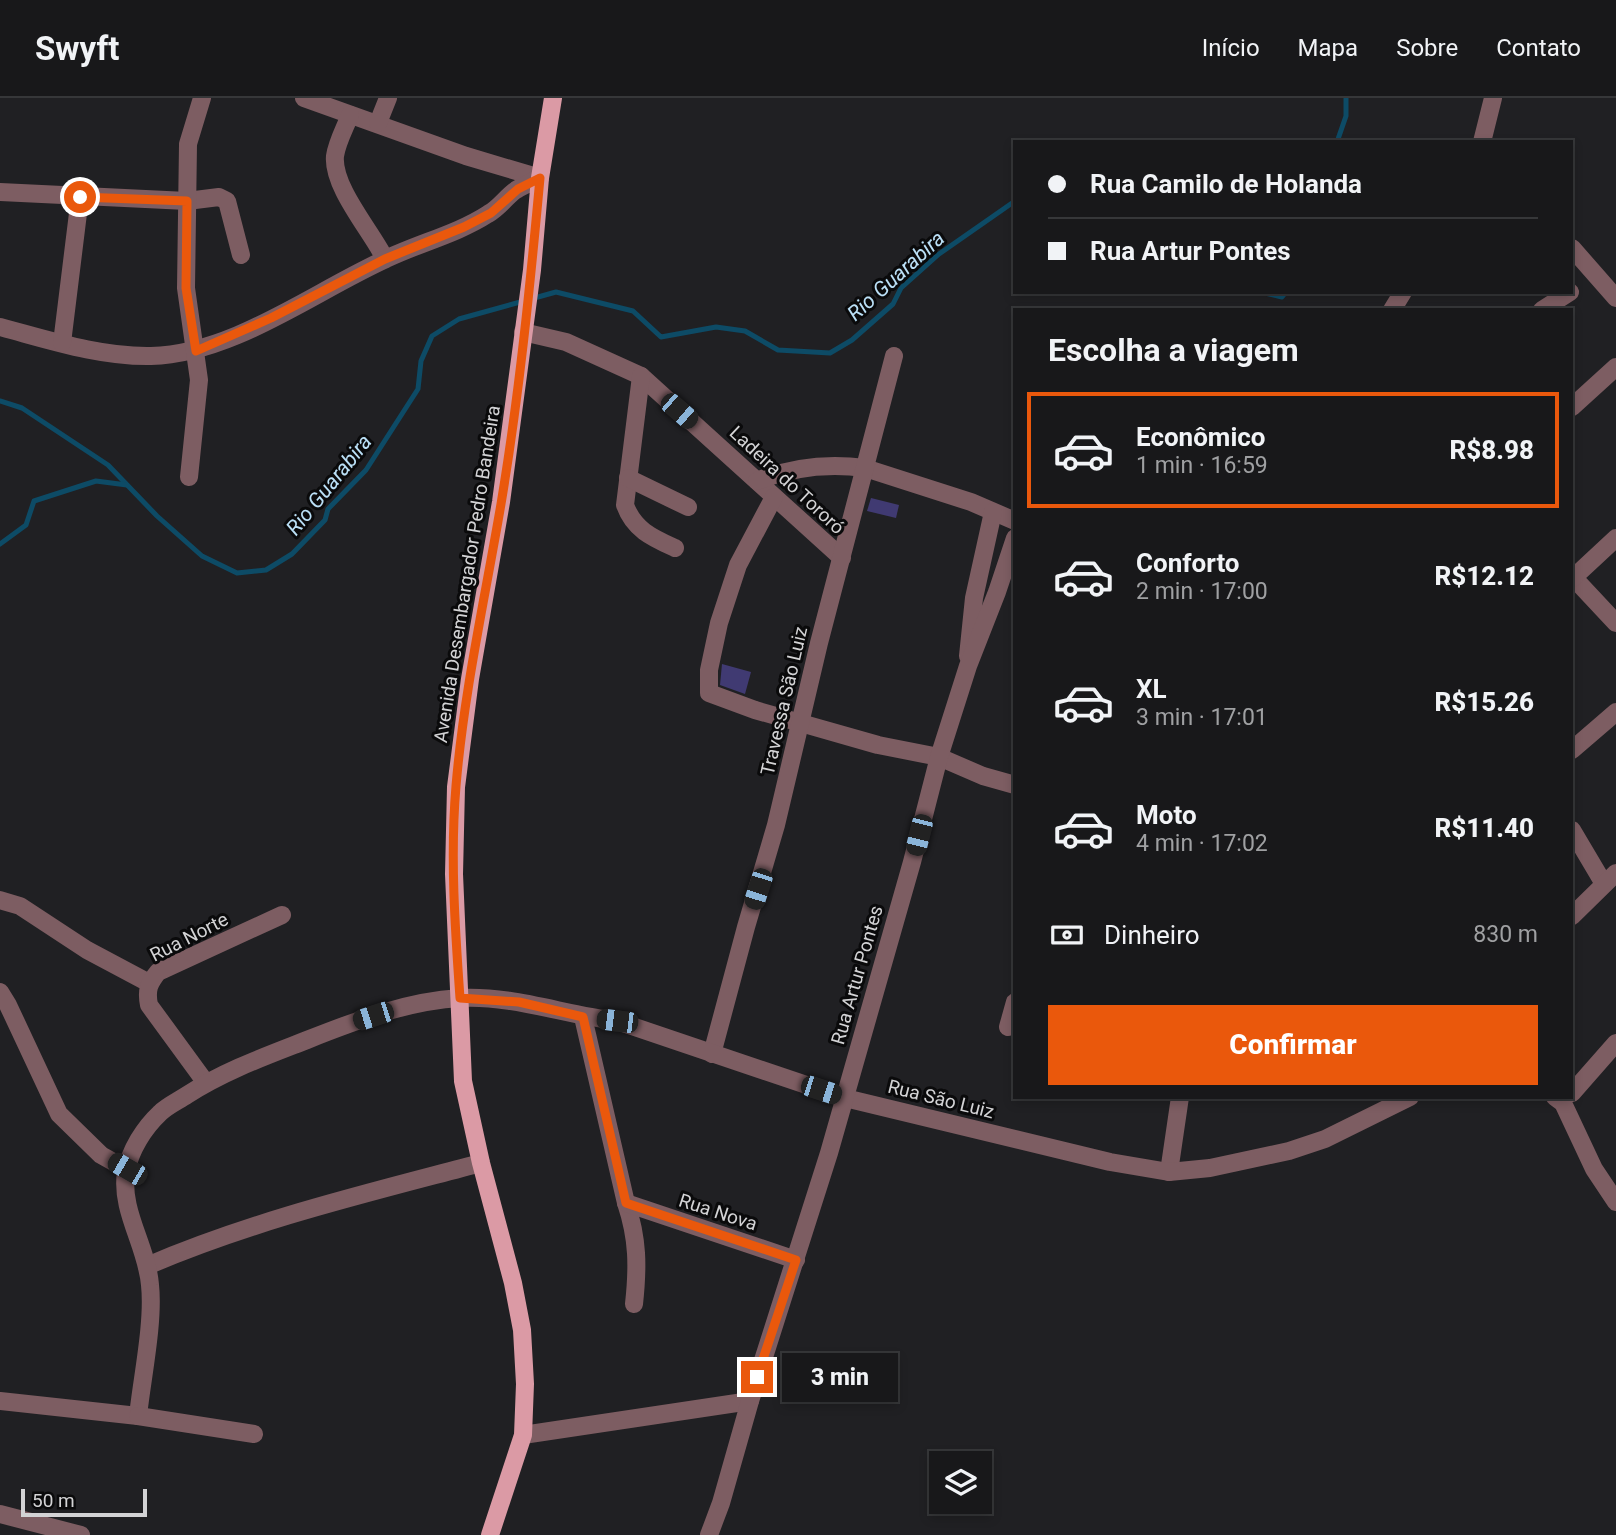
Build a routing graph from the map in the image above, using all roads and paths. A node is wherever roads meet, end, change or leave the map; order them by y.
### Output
1 (202, 98) edge
2 (304, 98) edge
3 (388, 98) edge
4 (553, 98) edge
5 (1493, 98) edge
6 (350, 114) junction
7 (377, 123) junction
8 (1482, 140) edge
9 (540, 178) junction
10 (0, 192) edge
11 (80, 197) junction
12 (187, 201) junction
13 (1573, 249) edge
14 (242, 255) dead end
15 (385, 259) junction
16 (1596, 276) junction
17 (1573, 291) edge
18 (1568, 294) edge
19 (1616, 298) edge
20 (1545, 308) edge
21 (524, 326) junction
22 (0, 327) edge
23 (62, 343) junction
24 (196, 351) junction
25 (894, 356) dead end
26 (1616, 367) edge
27 (641, 376) junction
28 (1573, 406) edge
29 (865, 468) junction
30 (189, 477) dead end
31 (628, 478) junction
32 (757, 481) junction
33 (774, 497) junction
34 (688, 507) dead end
35 (993, 512) junction
36 (1013, 520) edge
37 (1616, 538) edge
38 (1013, 544) edge
39 (675, 548) dead end
40 (842, 558) junction
41 (1573, 576) edge
42 (1573, 578) edge
43 (1616, 623) edge
44 (968, 666) junction
45 (1616, 712) edge
46 (801, 723) junction
47 (1573, 749) edge
48 (939, 757) junction
49 (1013, 784) edge
50 (1573, 831) edge
51 (1610, 879) edge
52 (0, 900) edge
53 (282, 915) dead end
54 (1573, 915) edge
55 (149, 983) junction
56 (0, 992) edge
57 (460, 998) junction
58 (1013, 1009) edge
59 (583, 1017) junction
60 (1008, 1027) dead end
61 (1616, 1043) edge
62 (712, 1054) junction
63 (206, 1083) junction
64 (1573, 1088) edge
65 (845, 1098) junction
66 (1180, 1099) edge
67 (1406, 1099) edge
68 (1564, 1099) edge
69 (481, 1163) junction
70 (127, 1169) junction
71 (1169, 1172) junction
72 (1616, 1202) edge
73 (626, 1203) junction
74 (796, 1260) junction
75 (147, 1266) junction
76 (634, 1304) dead end
77 (0, 1401) edge
78 (750, 1401) junction
79 (138, 1416) junction
80 (254, 1434) dead end
81 (523, 1435) junction
82 (7, 1515) edge
83 (10, 1535) edge
84 (81, 1535) edge
85 (490, 1535) edge
86 (709, 1535) edge

1 - 12 street
2 - 6 street
3 - 7 street
4 - 9 main road, Avenida Desembargador Pedro Bandeira
5 - 8 street
6 - 7 street
6 - 15 street
7 - 9 street
9 - 15 street
9 - 21 main road, Avenida Desembargador Pedro Bandeira
10 - 11 street
11 - 12 street
11 - 23 street
12 - 14 street
12 - 24 street
13 - 16 street
15 - 24 street
16 - 17 street
16 - 19 street
18 - 20 street
21 - 27 street, Ladeira do Tororó
21 - 57 main road, Avenida Desembargador Pedro Bandeira
22 - 23 street
23 - 24 street
24 - 30 street
25 - 29 street, Travessa São Luiz
26 - 28 street
27 - 31 street
27 - 32 street, Ladeira do Tororó
29 - 32 street
29 - 35 street
29 - 40 street, Travessa São Luiz
31 - 34 street
31 - 39 street
32 - 33 street, Ladeira do Tororó
33 - 40 street, Ladeira do Tororó
33 - 46 street
35 - 36 street
35 - 44 street, Rua Artur Pontes
37 - 41 street
38 - 44 street, Rua Artur Pontes
40 - 46 street, Travessa São Luiz
42 - 43 street
44 - 48 street, Rua Artur Pontes
45 - 47 street
46 - 48 street
46 - 62 street, Travessa São Luiz
48 - 49 street
48 - 65 street, Rua Artur Pontes
50 - 51 street
51 - 54 street
52 - 55 street
53 - 55 street, Rua Norte
55 - 63 street, Rua Norte
56 - 70 street
57 - 59 street, Rua São Luiz
57 - 63 street, Rua São Luiz
57 - 69 main road, Avenida Desembargador Pedro Bandeira
58 - 60 street
59 - 62 street, Rua São Luiz
59 - 73 street
61 - 64 street
62 - 65 street, Rua São Luiz
63 - 70 street, Rua São Luiz
65 - 71 street, Rua São Luiz
65 - 74 street, Rua Artur Pontes
66 - 71 street
67 - 71 street, Rua São Luiz
68 - 72 street
69 - 75 street
69 - 81 main road, Avenida Desembargador Pedro Bandeira
70 - 75 street
73 - 74 street, Rua Nova
73 - 76 street
74 - 78 street, Rua Artur Pontes
75 - 79 street
77 - 79 street
78 - 81 street
78 - 86 street, Rua Artur Pontes
79 - 80 street
81 - 85 main road, Avenida Desembargador Pedro Bandeira
82 - 83 street
82 - 84 street

